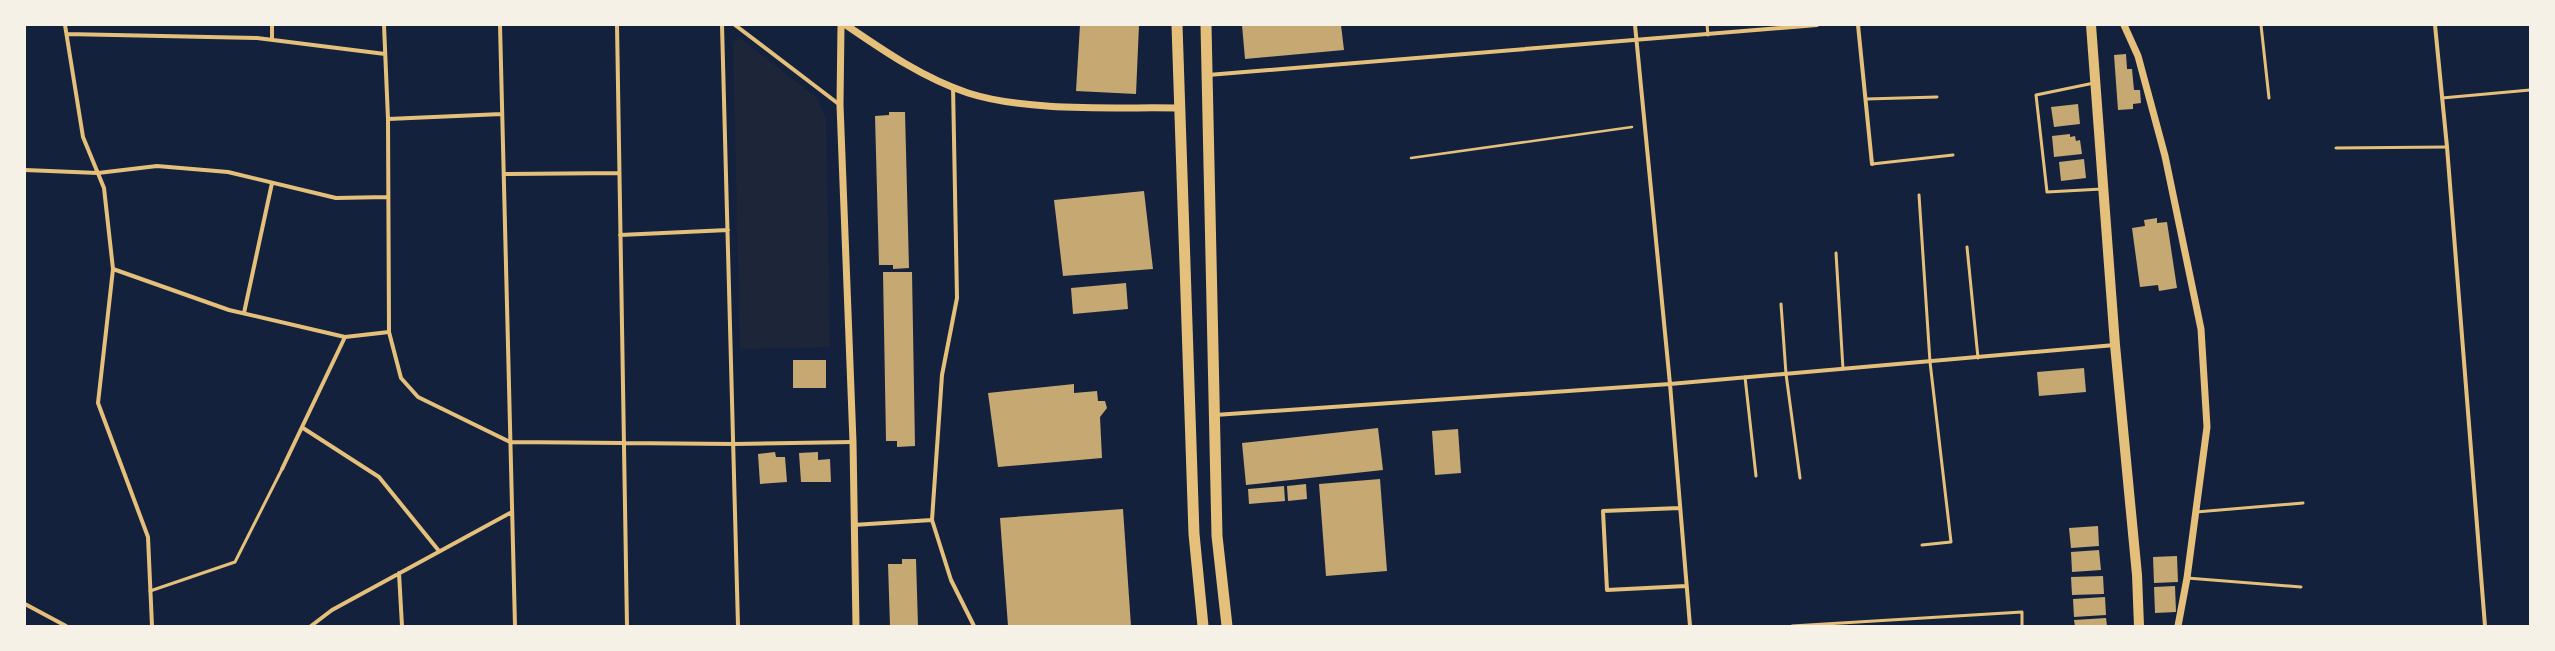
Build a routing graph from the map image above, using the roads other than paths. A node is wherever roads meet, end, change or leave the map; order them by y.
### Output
1 (65, 25) edge
2 (272, 25) edge
3 (384, 25) edge
4 (500, 25) edge
5 (617, 25) edge
6 (722, 25) edge
7 (735, 25) edge
8 (841, 25) edge
9 (846, 25) edge
10 (1177, 25) edge
11 (1206, 25) edge
12 (1635, 25) edge
13 (1707, 25) edge
14 (1818, 25) edge
15 (1858, 25) edge
16 (2092, 25) edge
17 (2124, 25) edge
18 (2261, 25) edge
19 (2435, 25) edge
20 (1786, 26) edge
21 (67, 34) junction
22 (1708, 35) junction
23 (272, 40) junction
24 (1636, 41) junction
25 (385, 54) junction
26 (1208, 75) junction
27 (2095, 82) junction
28 (952, 86) junction
29 (2530, 90) edge
30 (1937, 97) dead end
31 (2269, 98) dead end
32 (2442, 98) junction
33 (1866, 99) junction
34 (840, 105) junction
35 (1178, 108) junction
36 (502, 114) junction
37 (388, 119) junction
38 (2447, 147) junction
39 (2336, 148) dead end
40 (1953, 154) dead end
41 (1872, 164) joint
42 (25, 170) edge
43 (98, 173) junction
44 (619, 173) junction
45 (504, 174) junction
46 (272, 183) junction
47 (2102, 189) junction
48 (1919, 195) dead end
49 (387, 197) junction
50 (728, 230) junction
51 (620, 236) junction
52 (1967, 247) dead end
53 (1836, 253) dead end
54 (112, 269) junction
55 (1781, 304) dead end
56 (244, 313) junction
57 (389, 332) junction
58 (345, 337) junction
59 (2115, 345) junction
60 (1978, 358) junction
61 (1930, 362) junction
62 (1843, 369) junction
63 (1786, 374) junction
64 (1745, 377) junction
65 (1670, 384) junction
66 (1214, 415) junction
67 (303, 428) junction
68 (510, 442) junction
69 (624, 442) junction
70 (853, 442) junction
71 (734, 444) junction
72 (282, 469) joint
73 (1756, 476) dead end
74 (1800, 478) dead end
75 (2303, 503) dead end
76 (1680, 508) junction
77 (512, 512) junction
78 (2196, 512) junction
79 (932, 520) junction
80 (854, 525) junction
81 (1922, 545) dead end
82 (439, 551) junction
83 (400, 573) junction
84 (2187, 578) junction
85 (1686, 586) junction
86 (2301, 587) dead end
87 (150, 591) junction
88 (25, 604) edge
89 (66, 626) edge
90 (152, 626) edge
91 (311, 626) edge
92 (402, 626) edge
93 (515, 626) edge
94 (627, 626) edge
95 (738, 626) edge
96 (856, 626) edge
97 (974, 626) edge
98 (1204, 626) edge
99 (1227, 626) edge
100 (1690, 626) edge
101 (1792, 626) edge
102 (2022, 626) edge
103 (2139, 626) edge
104 (2178, 626) edge
105 (2485, 626) edge

1 - 21 street
2 - 23 street
3 - 25 street
4 - 36 street
5 - 44 street
6 - 50 street
7 - 34 street
8 - 34 street
9 - 28 street
10 - 35 highway
11 - 26 highway
12 - 24 street
13 - 22 lane
14 - 20 street
15 - 33 street
16 - 27 main road
17 - 78 street
18 - 31 lane
19 - 32 street
20 - 22 street
21 - 23 street
21 - 43 street
22 - 24 street
23 - 25 street
24 - 26 street
24 - 65 street
25 - 37 street
26 - 66 highway
27 - 47 main road
27 - 47 lane
28 - 35 street
28 - 79 street
29 - 32 lane
30 - 33 lane
32 - 38 street
33 - 41 street
34 - 70 street
35 - 98 highway
36 - 37 street
36 - 45 street
37 - 49 street
38 - 39 lane
38 - 105 street
40 - 41 lane
42 - 43 street
43 - 46 street
43 - 54 street
44 - 45 street
44 - 51 street
45 - 68 street
46 - 49 street
46 - 56 street
47 - 59 main road
48 - 61 lane
49 - 57 street
50 - 51 street
50 - 71 street
51 - 69 street
52 - 60 lane
53 - 62 lane
54 - 56 street
54 - 87 street
55 - 63 lane
56 - 58 street
57 - 58 street
57 - 68 street
58 - 67 street
59 - 60 street
59 - 103 main road
60 - 61 street
61 - 62 street
61 - 81 lane
62 - 63 street
63 - 64 street
63 - 74 lane
64 - 65 street
64 - 73 lane
65 - 66 street
65 - 76 street
66 - 99 highway
67 - 72 street
67 - 82 street
68 - 69 street
68 - 77 street
69 - 71 street
69 - 94 street
70 - 71 street
70 - 80 street
71 - 95 street
72 - 87 lane
75 - 78 lane
76 - 85 street
76 - 85 street
77 - 82 street
77 - 93 street
78 - 84 street
79 - 80 street
79 - 97 street
80 - 96 street
82 - 83 street
83 - 91 street
83 - 92 street
84 - 86 lane
84 - 104 street
85 - 100 street
87 - 90 street
88 - 89 street
101 - 102 lane

